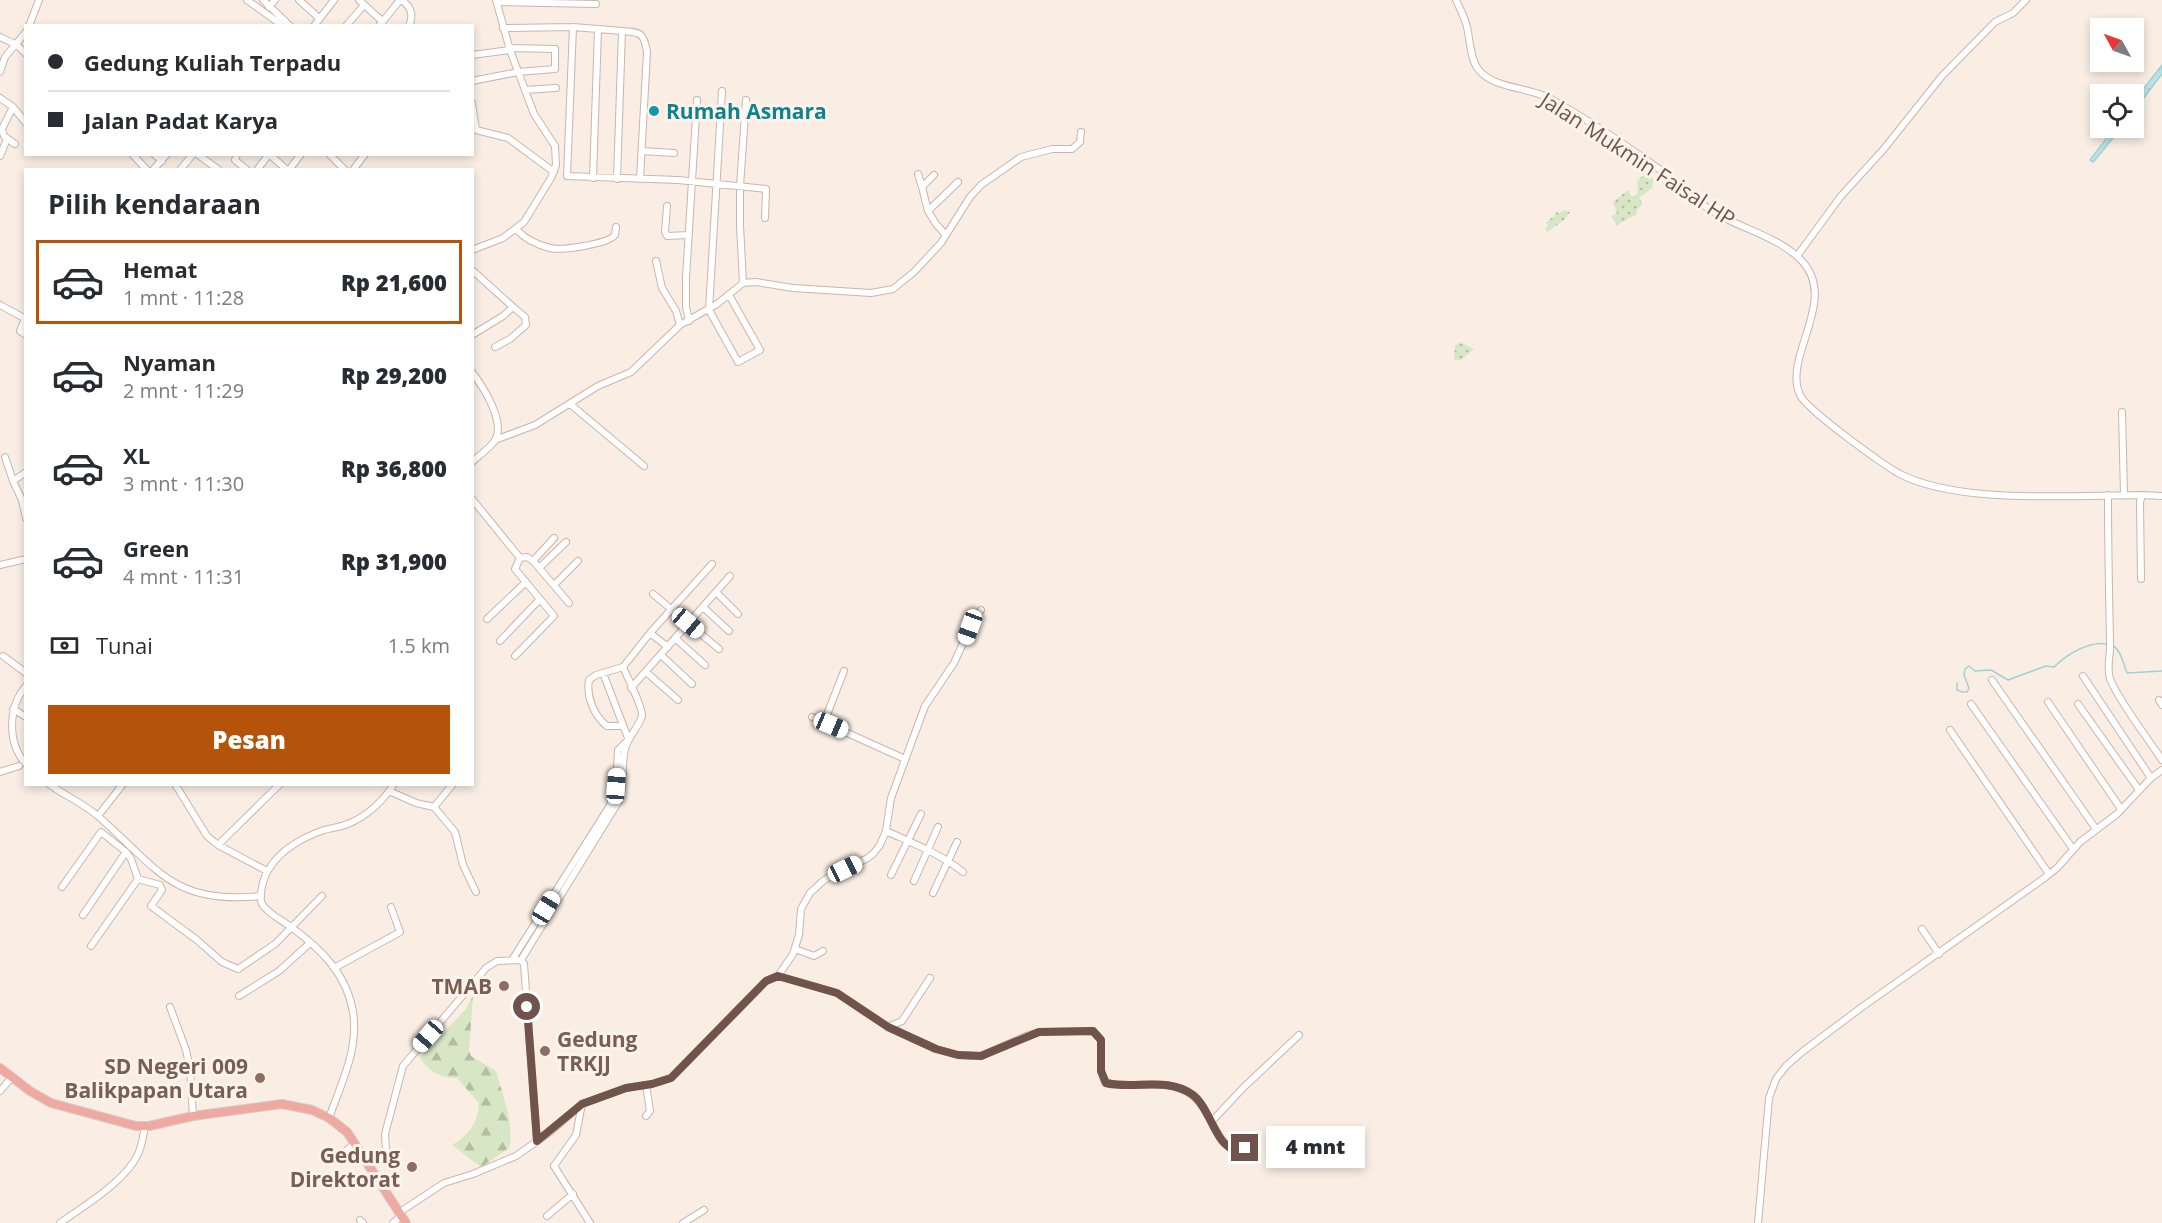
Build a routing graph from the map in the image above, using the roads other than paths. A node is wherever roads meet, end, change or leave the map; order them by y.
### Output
1 (39, 0) edge
2 (247, 0) edge
3 (263, 0) edge
4 (275, 0) edge
5 (299, 0) edge
6 (334, 0) edge
7 (400, 0) edge
8 (1456, 0) edge
9 (2026, 0) edge
10 (497, 1) edge
11 (361, 2) edge
12 (596, 4) dead end
13 (269, 7) junction
14 (320, 18) junction
15 (381, 23) edge
16 (30, 24) edge
17 (280, 24) edge
18 (288, 24) edge
19 (316, 24) edge
20 (347, 24) edge
21 (410, 24) edge
22 (573, 27) junction
23 (503, 28) junction
24 (598, 29) junction
25 (622, 31) junction
26 (24, 34) edge
27 (0, 37) edge
28 (15, 44) junction
29 (510, 49) junction
30 (24, 52) edge
31 (474, 54) edge
32 (2, 56) edge
33 (0, 72) edge
34 (518, 72) junction
35 (474, 81) edge
36 (556, 88) dead end
37 (525, 90) junction
38 (722, 91) dead end
39 (0, 98) edge
40 (697, 100) dead end
41 (746, 100) dead end
42 (13, 107) junction
43 (474, 114) edge
44 (24, 121) edge
45 (1082, 132) dead end
46 (7, 139) junction
47 (15, 144) dead end
48 (642, 151) junction
49 (675, 153) dead end
50 (134, 156) edge
51 (156, 156) edge
52 (166, 156) edge
53 (193, 156) edge
54 (197, 156) edge
55 (236, 156) edge
56 (271, 156) edge
57 (299, 156) edge
58 (332, 156) edge
59 (0, 160) edge
60 (162, 161) junction
61 (209, 167) edge
62 (145, 168) edge
63 (155, 168) edge
64 (182, 168) edge
65 (244, 168) edge
66 (286, 168) edge
67 (290, 168) edge
68 (343, 168) edge
69 (554, 172) junction
70 (918, 174) dead end
71 (934, 175) dead end
72 (593, 178) junction
73 (617, 179) junction
74 (640, 179) junction
75 (693, 182) junction
76 (958, 182) dead end
77 (715, 184) junction
78 (740, 186) junction
79 (922, 187) junction
80 (667, 206) dead end
81 (928, 211) junction
82 (765, 218) dead end
83 (616, 226) dead end
84 (517, 230) junction
85 (689, 235) junction
86 (946, 235) junction
87 (474, 249) edge
88 (1797, 256) junction
89 (656, 261) dead end
90 (474, 272) edge
91 (743, 283) junction
92 (729, 295) junction
93 (0, 305) edge
94 (513, 307) junction
95 (709, 310) junction
96 (24, 318) edge
97 (24, 321) edge
98 (689, 321) junction
99 (680, 325) junction
100 (24, 334) edge
101 (474, 334) edge
102 (495, 347) dead end
103 (474, 375) edge
104 (570, 404) junction
105 (2122, 412) dead end
106 (495, 440) junction
107 (5, 457) dead end
108 (474, 460) edge
109 (644, 466) dead end
110 (24, 473) edge
111 (13, 481) junction
112 (2108, 495) junction
113 (2124, 495) junction
114 (2142, 495) junction
115 (2162, 496) edge
116 (474, 501) edge
117 (24, 509) edge
118 (554, 538) dead end
119 (566, 542) dead end
120 (520, 558) junction
121 (24, 559) edge
122 (533, 561) junction
123 (578, 561) dead end
124 (712, 564) dead end
125 (0, 565) edge
126 (539, 568) junction
127 (730, 576) dead end
128 (2141, 579) dead end
129 (526, 582) junction
130 (554, 585) junction
131 (716, 592) junction
132 (653, 594) dead end
133 (540, 599) junction
134 (569, 603) dead end
135 (703, 606) junction
136 (672, 609) junction
137 (981, 610) dead end
138 (738, 614) dead end
139 (487, 619) dead end
140 (688, 623) junction
141 (729, 631) dead end
142 (650, 633) junction
143 (675, 638) junction
144 (500, 641) dead end
145 (668, 647) junction
146 (719, 649) dead end
147 (661, 655) junction
148 (3, 656) dead end
149 (515, 656) dead end
150 (705, 665) dead end
151 (623, 667) junction
152 (844, 671) dead end
153 (24, 672) edge
154 (646, 672) junction
155 (603, 674) junction
156 (2083, 676) dead end
157 (1992, 680) dead end
158 (692, 684) dead end
159 (24, 688) edge
160 (631, 688) junction
161 (678, 700) dead end
162 (2048, 702) dead end
163 (1971, 704) dead end
164 (2078, 704) dead end
165 (13, 709) junction
166 (24, 716) edge
167 (812, 717) dead end
168 (824, 722) junction
169 (622, 726) junction
170 (1950, 730) dead end
171 (628, 740) junction
172 (905, 759) junction
173 (2162, 760) edge
174 (22, 765) edge
175 (2162, 770) edge
176 (0, 772) edge
177 (2151, 778) junction
178 (52, 786) edge
179 (119, 786) edge
180 (176, 786) edge
181 (269, 786) edge
182 (278, 786) edge
183 (393, 786) edge
184 (451, 786) edge
185 (2139, 790) junction
186 (389, 791) junction
187 (273, 792) junction
188 (434, 807) junction
189 (2121, 809) junction
190 (921, 814) dead end
191 (98, 816) junction
192 (938, 827) dead end
193 (2096, 829) junction
194 (886, 831) junction
195 (908, 841) junction
196 (957, 842) dead end
197 (218, 845) junction
198 (2073, 849) junction
199 (928, 851) junction
200 (126, 852) junction
201 (947, 861) junction
202 (267, 871) junction
203 (963, 872) dead end
204 (2049, 874) junction
205 (891, 875) dead end
206 (138, 879) junction
207 (914, 881) dead end
208 (62, 887) dead end
209 (476, 892) dead end
210 (933, 893) dead end
211 (261, 896) junction
212 (322, 896) dead end
213 (391, 907) dead end
214 (83, 915) dead end
215 (292, 928) junction
216 (1922, 929) dead end
217 (310, 943) junction
218 (91, 946) dead end
219 (795, 949) junction
220 (823, 951) dead end
221 (1939, 954) junction
222 (512, 960) junction
223 (521, 960) junction
224 (336, 967) junction
225 (778, 976) junction
226 (930, 978) dead end
227 (239, 996) dead end
228 (170, 1008) dead end
229 (888, 1027) junction
230 (1299, 1035) dead end
231 (0, 1068) edge
232 (12, 1077) junction
233 (646, 1085) junction
234 (0, 1091) edge
235 (582, 1104) junction
236 (193, 1116) junction
237 (646, 1116) dead end
238 (329, 1118) junction
239 (1212, 1121) junction
240 (145, 1126) junction
241 (537, 1141) junction
242 (355, 1143) junction
243 (1245, 1148) dead end
244 (338, 1158) dead end
245 (369, 1162) junction
246 (573, 1194) junction
247 (704, 1210) dead end
248 (403, 1216) edge
249 (548, 1216) dead end
250 (60, 1223) edge
251 (393, 1223) edge
252 (590, 1223) edge
253 (683, 1223) edge
254 (1758, 1223) edge

1 - 16 street
2 - 17 street
3 - 13 street
4 - 13 street
5 - 14 street
6 - 14 street
7 - 15 street
7 - 21 street
8 - 88 street, Jalan Mukmin Faisal HP
9 - 88 street
10 - 12 street
10 - 23 street
11 - 15 street
11 - 20 street
13 - 18 street
14 - 19 street
22 - 23 street
22 - 24 street
22 - 72 street
23 - 29 street
24 - 25 street
24 - 72 street
25 - 48 street
25 - 73 street
26 - 28 street
27 - 28 street
28 - 30 street
28 - 32 street
29 - 31 street
29 - 34 street
29 - 34 street
32 - 33 street
34 - 35 street
34 - 37 street
36 - 37 street
37 - 69 street
38 - 77 street
39 - 42 street
40 - 75 street
41 - 78 street
42 - 44 street
42 - 46 street
43 - 69 street
45 - 86 street
46 - 47 street
46 - 59 street
48 - 49 street
48 - 74 street
50 - 62 street
51 - 60 street
52 - 60 street
53 - 64 street
54 - 61 street
55 - 65 street
56 - 66 street
57 - 67 street
58 - 68 street
60 - 63 street
69 - 84 street
70 - 79 street
71 - 79 street
72 - 73 street
73 - 74 street
74 - 75 street
75 - 77 street
75 - 85 street
76 - 81 street
77 - 78 street
77 - 95 street
78 - 82 street
78 - 91 street
79 - 81 street
80 - 85 street
81 - 86 street
83 - 84 street
84 - 87 street
85 - 98 street
86 - 91 street
88 - 112 street, Jalan Mukmin Faisal HP
89 - 99 street
90 - 94 street
91 - 92 street
92 - 95 street
92 - 95 street
93 - 96 street
94 - 101 street
94 - 102 street
95 - 98 street
97 - 100 street
98 - 99 street
99 - 104 street
103 - 106 street
104 - 106 street
104 - 109 street
105 - 113 street
106 - 108 street
107 - 111 street
110 - 111 street
111 - 117 street
112 - 113 street, Jalan Mukmin Faisal HP
112 - 173 street
113 - 114 street, Jalan Mukmin Faisal HP
114 - 115 street, Jalan Mukmin Faisal HP
114 - 128 street
116 - 120 street
118 - 122 street
119 - 126 street
120 - 122 street
120 - 129 street
121 - 125 street
122 - 126 street
123 - 130 street
124 - 136 street
126 - 130 street
127 - 131 street
129 - 133 street
129 - 139 street
130 - 134 street
131 - 135 street
131 - 138 street
132 - 136 street
133 - 144 street
133 - 149 street
135 - 140 street
135 - 141 street
136 - 140 street
136 - 142 street
137 - 172 street
140 - 143 street
140 - 146 street
142 - 145 street
142 - 151 street
143 - 145 street
143 - 150 street
145 - 147 street
147 - 154 street
147 - 158 street
148 - 153 street
151 - 155 street
151 - 160 street
152 - 168 street
154 - 160 street
154 - 161 street
155 - 169 street
155 - 169 street
156 - 177 street
157 - 193 street
159 - 165 street
160 - 171 street
162 - 189 street
163 - 198 street
164 - 185 street
165 - 166 street
165 - 174 street
167 - 168 street
168 - 172 street
169 - 171 street
170 - 204 street
171 - 222 street
171 - 223 street
172 - 194 street
174 - 176 street
175 - 177 street
177 - 185 street
178 - 191 street
179 - 191 street
180 - 197 street
181 - 187 street
182 - 187 street
183 - 186 street
184 - 188 street
185 - 189 street
186 - 188 street
186 - 202 street
187 - 197 street
188 - 209 street
189 - 193 street
190 - 195 street
191 - 211 street
192 - 199 street
193 - 198 street
194 - 195 street
194 - 219 street
195 - 199 street
195 - 205 street
196 - 201 street
197 - 202 street
198 - 204 street
199 - 201 street
199 - 207 street
200 - 206 street
200 - 208 street
200 - 214 street
201 - 203 street
201 - 210 street
202 - 211 street
204 - 221 street
206 - 215 street
206 - 218 street
211 - 215 street
212 - 215 street
213 - 224 street
215 - 217 street
216 - 221 street
217 - 224 street
217 - 227 street
219 - 220 street
219 - 225 street
221 - 254 street
222 - 223 street
222 - 245 street
223 - 241 street
224 - 238 street
225 - 229 street
225 - 233 street
226 - 229 street
228 - 236 street
229 - 239 street
230 - 239 street
231 - 232 highway
232 - 234 street
232 - 240 highway
233 - 235 street
233 - 237 street
235 - 241 street
235 - 246 street
236 - 238 highway
236 - 240 highway
238 - 242 highway
239 - 243 street
240 - 250 street
241 - 248 street
242 - 244 street
242 - 245 highway
245 - 248 highway
246 - 249 street
246 - 252 street
247 - 253 street
248 - 251 street

